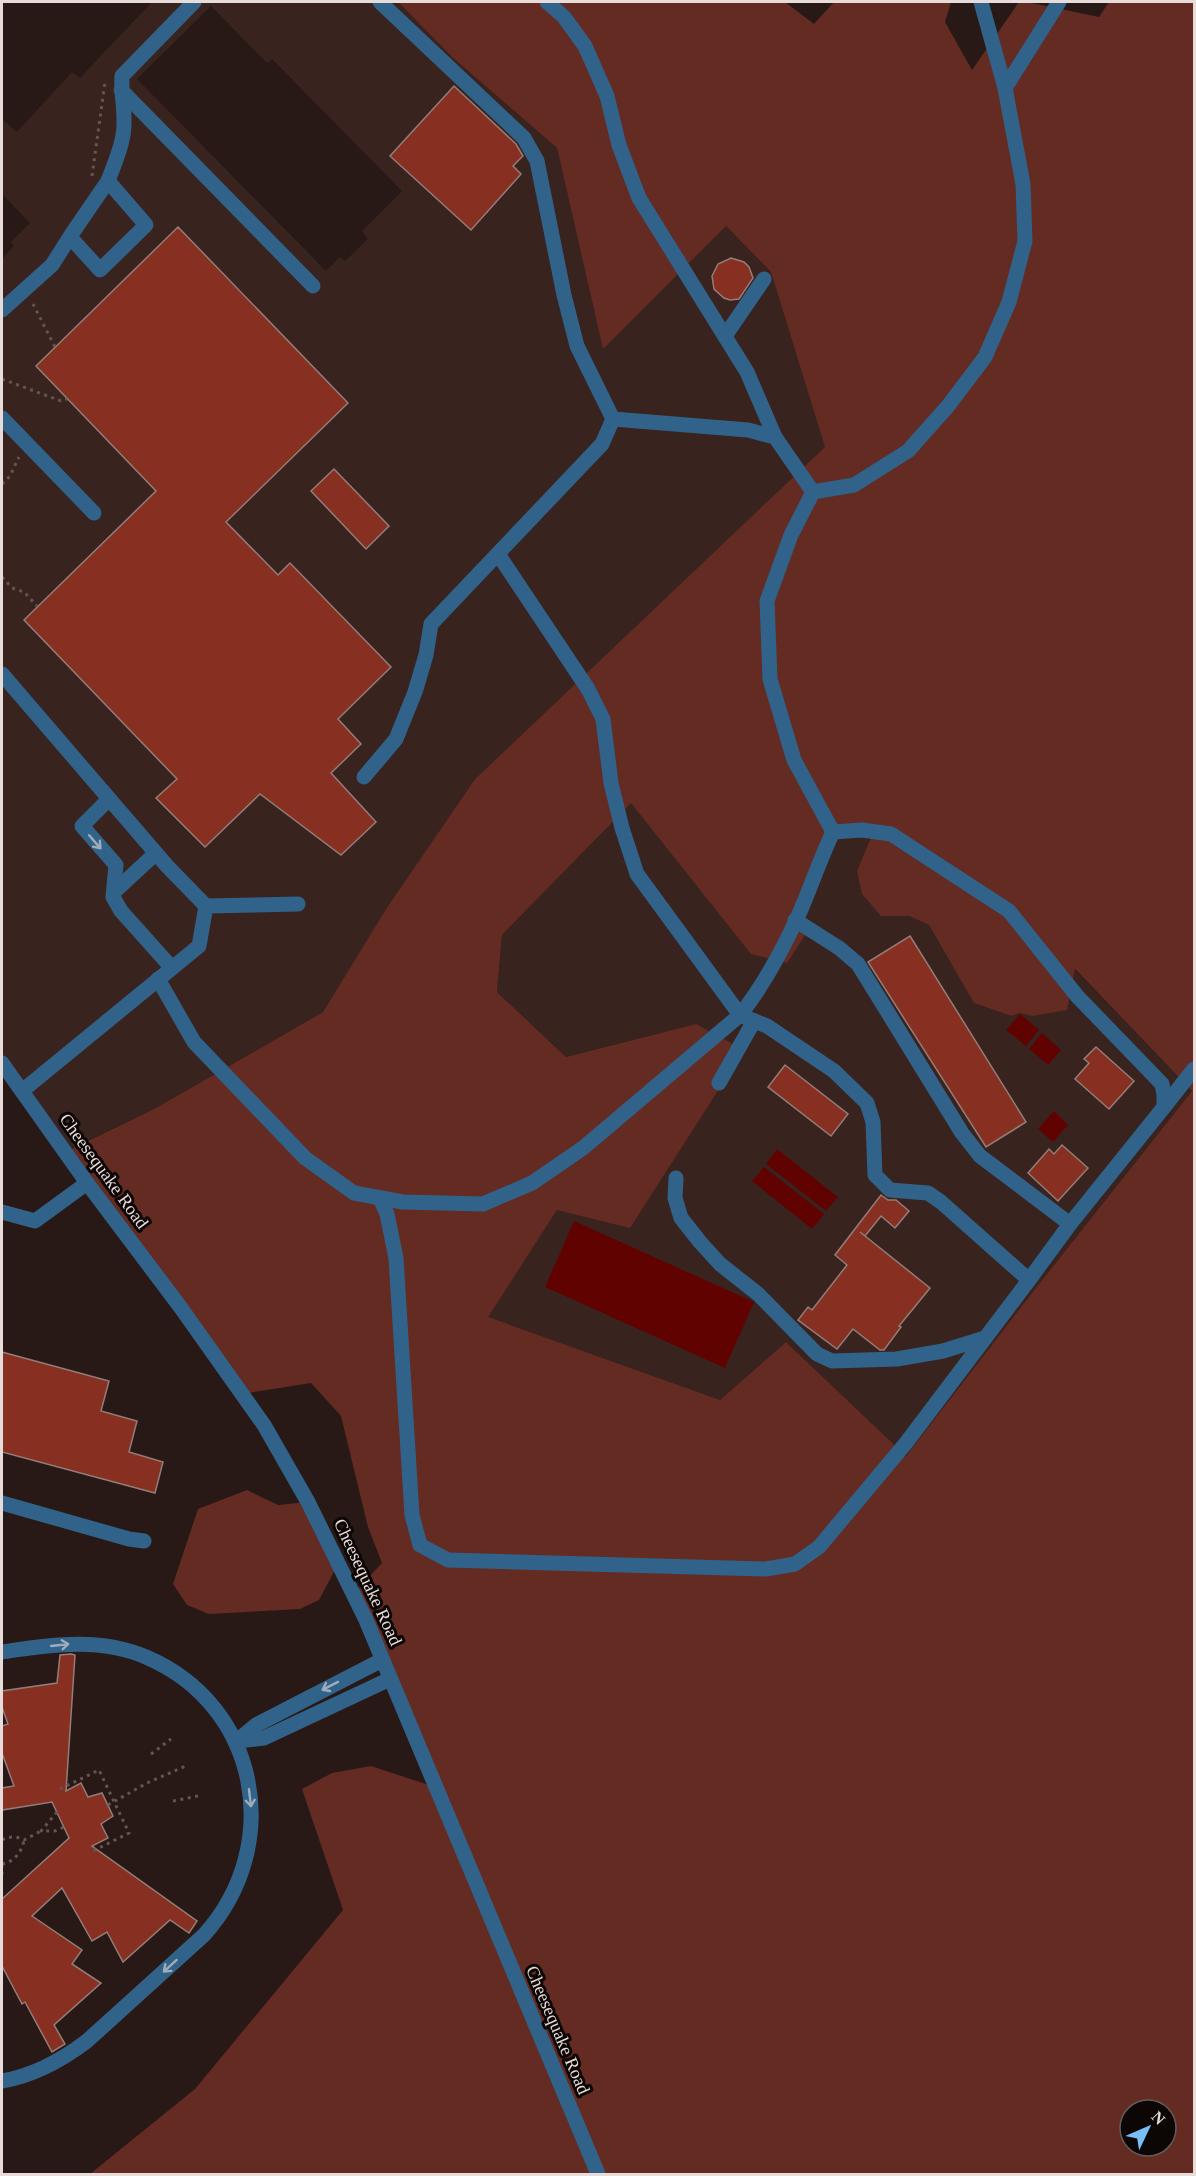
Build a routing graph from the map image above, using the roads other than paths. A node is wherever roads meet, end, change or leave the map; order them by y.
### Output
1 (194, 2) edge
2 (380, 2) edge
3 (547, 2) edge
4 (981, 2) edge
5 (1059, 2) edge
6 (1005, 88) junction
7 (121, 90) junction
8 (108, 181) junction
9 (70, 237) junction
10 (764, 279) dead end
11 (313, 286) dead end
12 (2, 309) edge
13 (725, 336) junction
14 (2, 418) edge
15 (614, 419) junction
16 (775, 437) junction
17 (813, 492) junction
18 (94, 513) dead end
19 (498, 554) junction
20 (2, 674) edge
21 (364, 777) dead end
22 (109, 799) junction
23 (833, 832) junction
24 (156, 853) junction
25 (114, 892) junction
26 (298, 904) dead end
27 (206, 906) junction
28 (795, 920) junction
29 (172, 968) junction
30 (158, 979) junction
31 (747, 1018) junction
32 (2, 1063) edge
33 (1194, 1069) edge
34 (719, 1083) dead end
35 (22, 1091) junction
36 (1164, 1107) junction
37 (676, 1178) dead end
38 (87, 1183) junction
39 (380, 1198) junction
40 (2, 1212) edge
41 (1070, 1224) junction
42 (1029, 1280) junction
43 (985, 1338) junction
44 (2, 1503) edge
45 (144, 1541) dead end
46 (2, 1652) edge
47 (382, 1660) junction
48 (390, 1679) junction
49 (282, 1711) junction
50 (289, 1727) junction
51 (237, 1741) junction
52 (2, 2081) edge
53 (598, 2175) edge

1 - 7 street
2 - 15 street
3 - 13 street
4 - 6 street
5 - 6 street
6 - 17 street
7 - 8 street
7 - 11 street
8 - 9 street
8 - 9 street
9 - 12 street
10 - 13 street
13 - 16 street
14 - 18 street
15 - 16 street
15 - 19 street
16 - 17 street
17 - 23 street
19 - 21 street
19 - 31 street
20 - 22 street
22 - 24 street
22 -> 25 street
23 - 28 street
23 - 36 street
24 - 25 street
24 - 27 street
25 - 29 street
26 - 27 street
27 - 29 street
28 - 31 street
28 - 41 street
29 - 30 street
30 - 35 street
30 - 39 street
31 - 34 street
31 - 39 street
31 - 42 street
32 - 35 street, Cheesequake Road
33 - 36 street
35 - 38 street, Cheesequake Road
36 - 41 street
37 - 43 street
38 - 40 street
38 - 47 street, Cheesequake Road
39 - 43 street
41 - 42 street
42 - 43 street
44 - 45 street
46 -> 51 street
47 - 48 street, Cheesequake Road
47 -> 49 street
48 - 50 street
48 - 53 street, Cheesequake Road
49 - 50 street
49 - 51 street
50 - 51 street
51 -> 52 street

